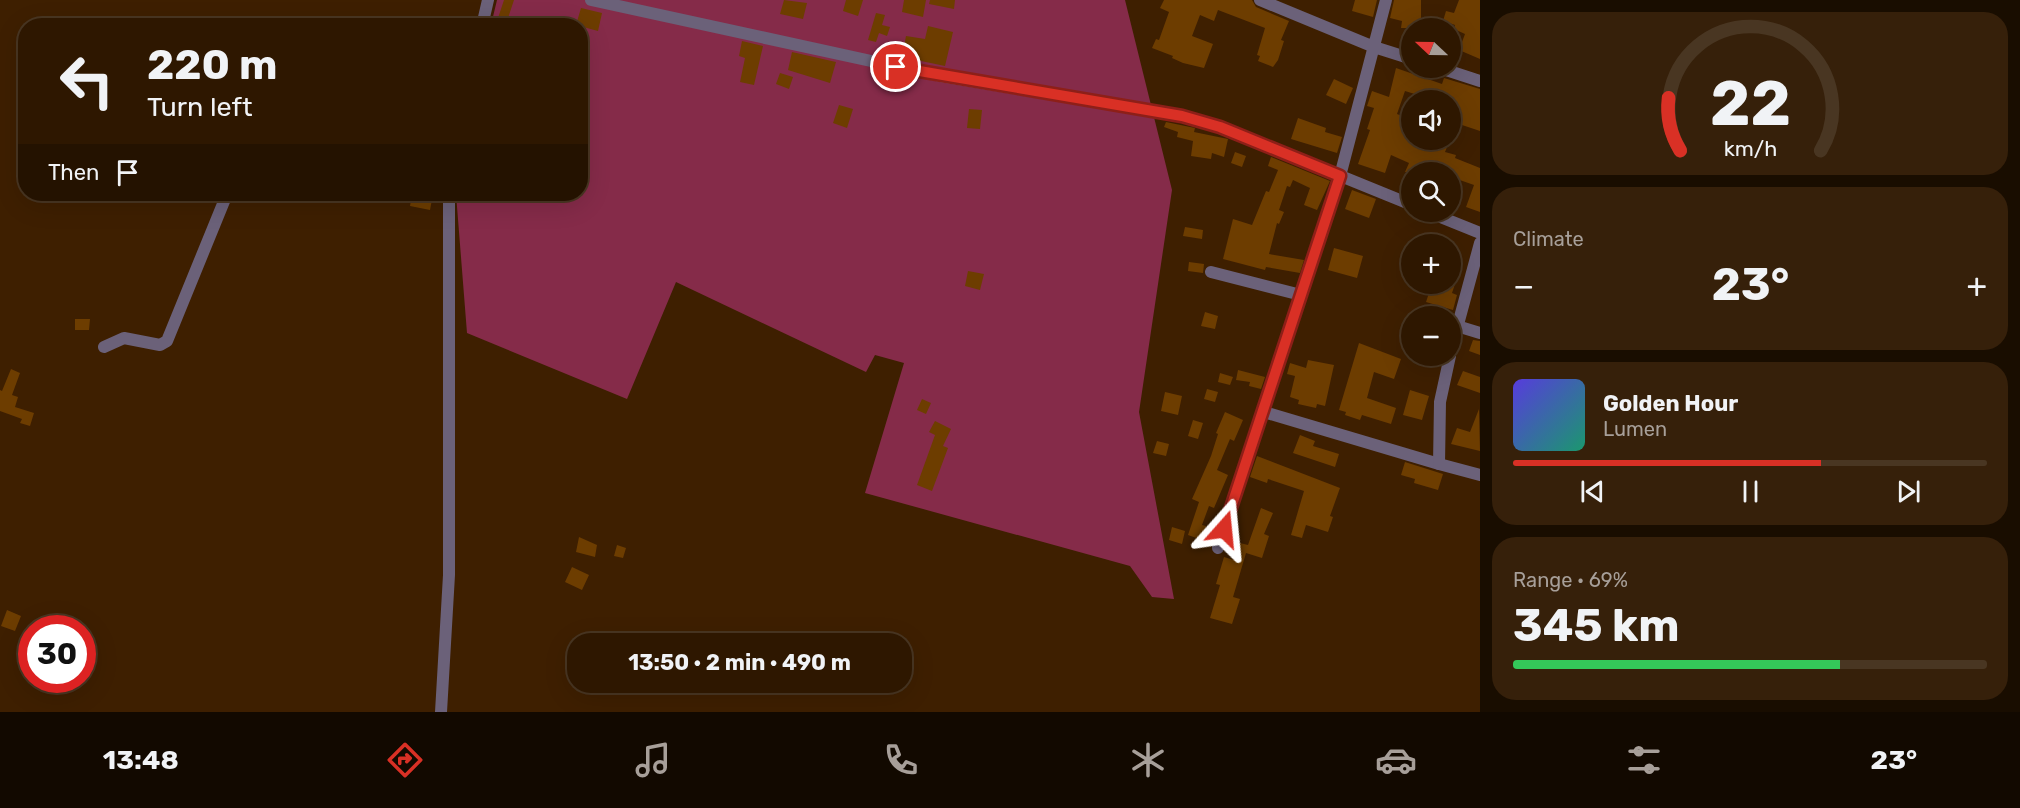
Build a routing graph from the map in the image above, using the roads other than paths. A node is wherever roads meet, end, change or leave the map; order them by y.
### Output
1 (488, 0) edge
2 (591, 0) edge
3 (1386, 0) edge
4 (1262, 1) edge
5 (484, 18) edge
6 (1374, 47) junction
7 (1401, 56) edge
8 (1461, 75) edge
9 (1480, 81) edge
10 (1340, 176) junction
11 (224, 201) edge
12 (449, 201) edge
13 (1401, 201) edge
14 (1454, 222) edge
15 (1480, 232) edge
16 (1480, 243) edge
17 (1211, 272) dead end
18 (1302, 295) junction
19 (1461, 312) edge
20 (1461, 327) edge
21 (1480, 333) edge
22 (104, 347) dead end
23 (1448, 366) edge
24 (1263, 412) junction
25 (1439, 464) junction
26 (1480, 475) edge
27 (1218, 548) dead end
28 (441, 712) edge

1 - 5 street
2 - 10 street
3 - 6 street
4 - 6 street
6 - 7 street
6 - 10 street
8 - 9 street
10 - 13 street
10 - 18 street
11 - 22 street
12 - 28 street
14 - 15 street
16 - 19 street
17 - 18 street
18 - 24 street
20 - 21 street
23 - 25 street
24 - 25 street
24 - 27 street
25 - 26 street

